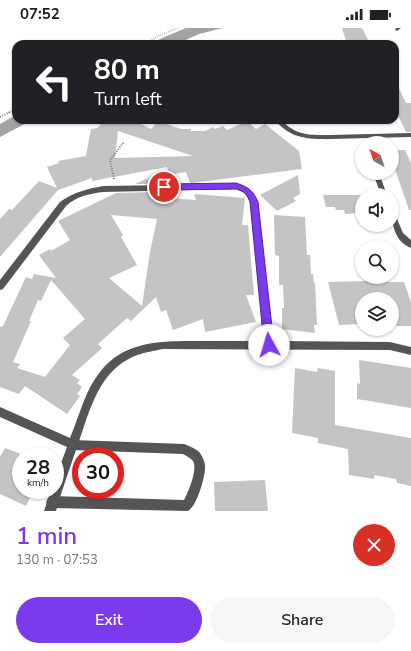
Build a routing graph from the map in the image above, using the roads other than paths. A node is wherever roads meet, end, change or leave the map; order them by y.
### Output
1 (281, 124) edge
2 (411, 135) edge
3 (355, 136) edge
4 (362, 136) edge
5 (399, 232) edge
6 (411, 245) edge
7 (0, 286) edge
8 (269, 345) junction
9 (411, 351) edge
10 (0, 412) edge
11 (73, 445) junction
12 (51, 506) edge

1 - 3 street
2 - 4 street
5 - 6 street
7 - 8 street
8 - 9 street
8 - 11 street
10 - 11 street
11 - 12 street
11 - 12 street

